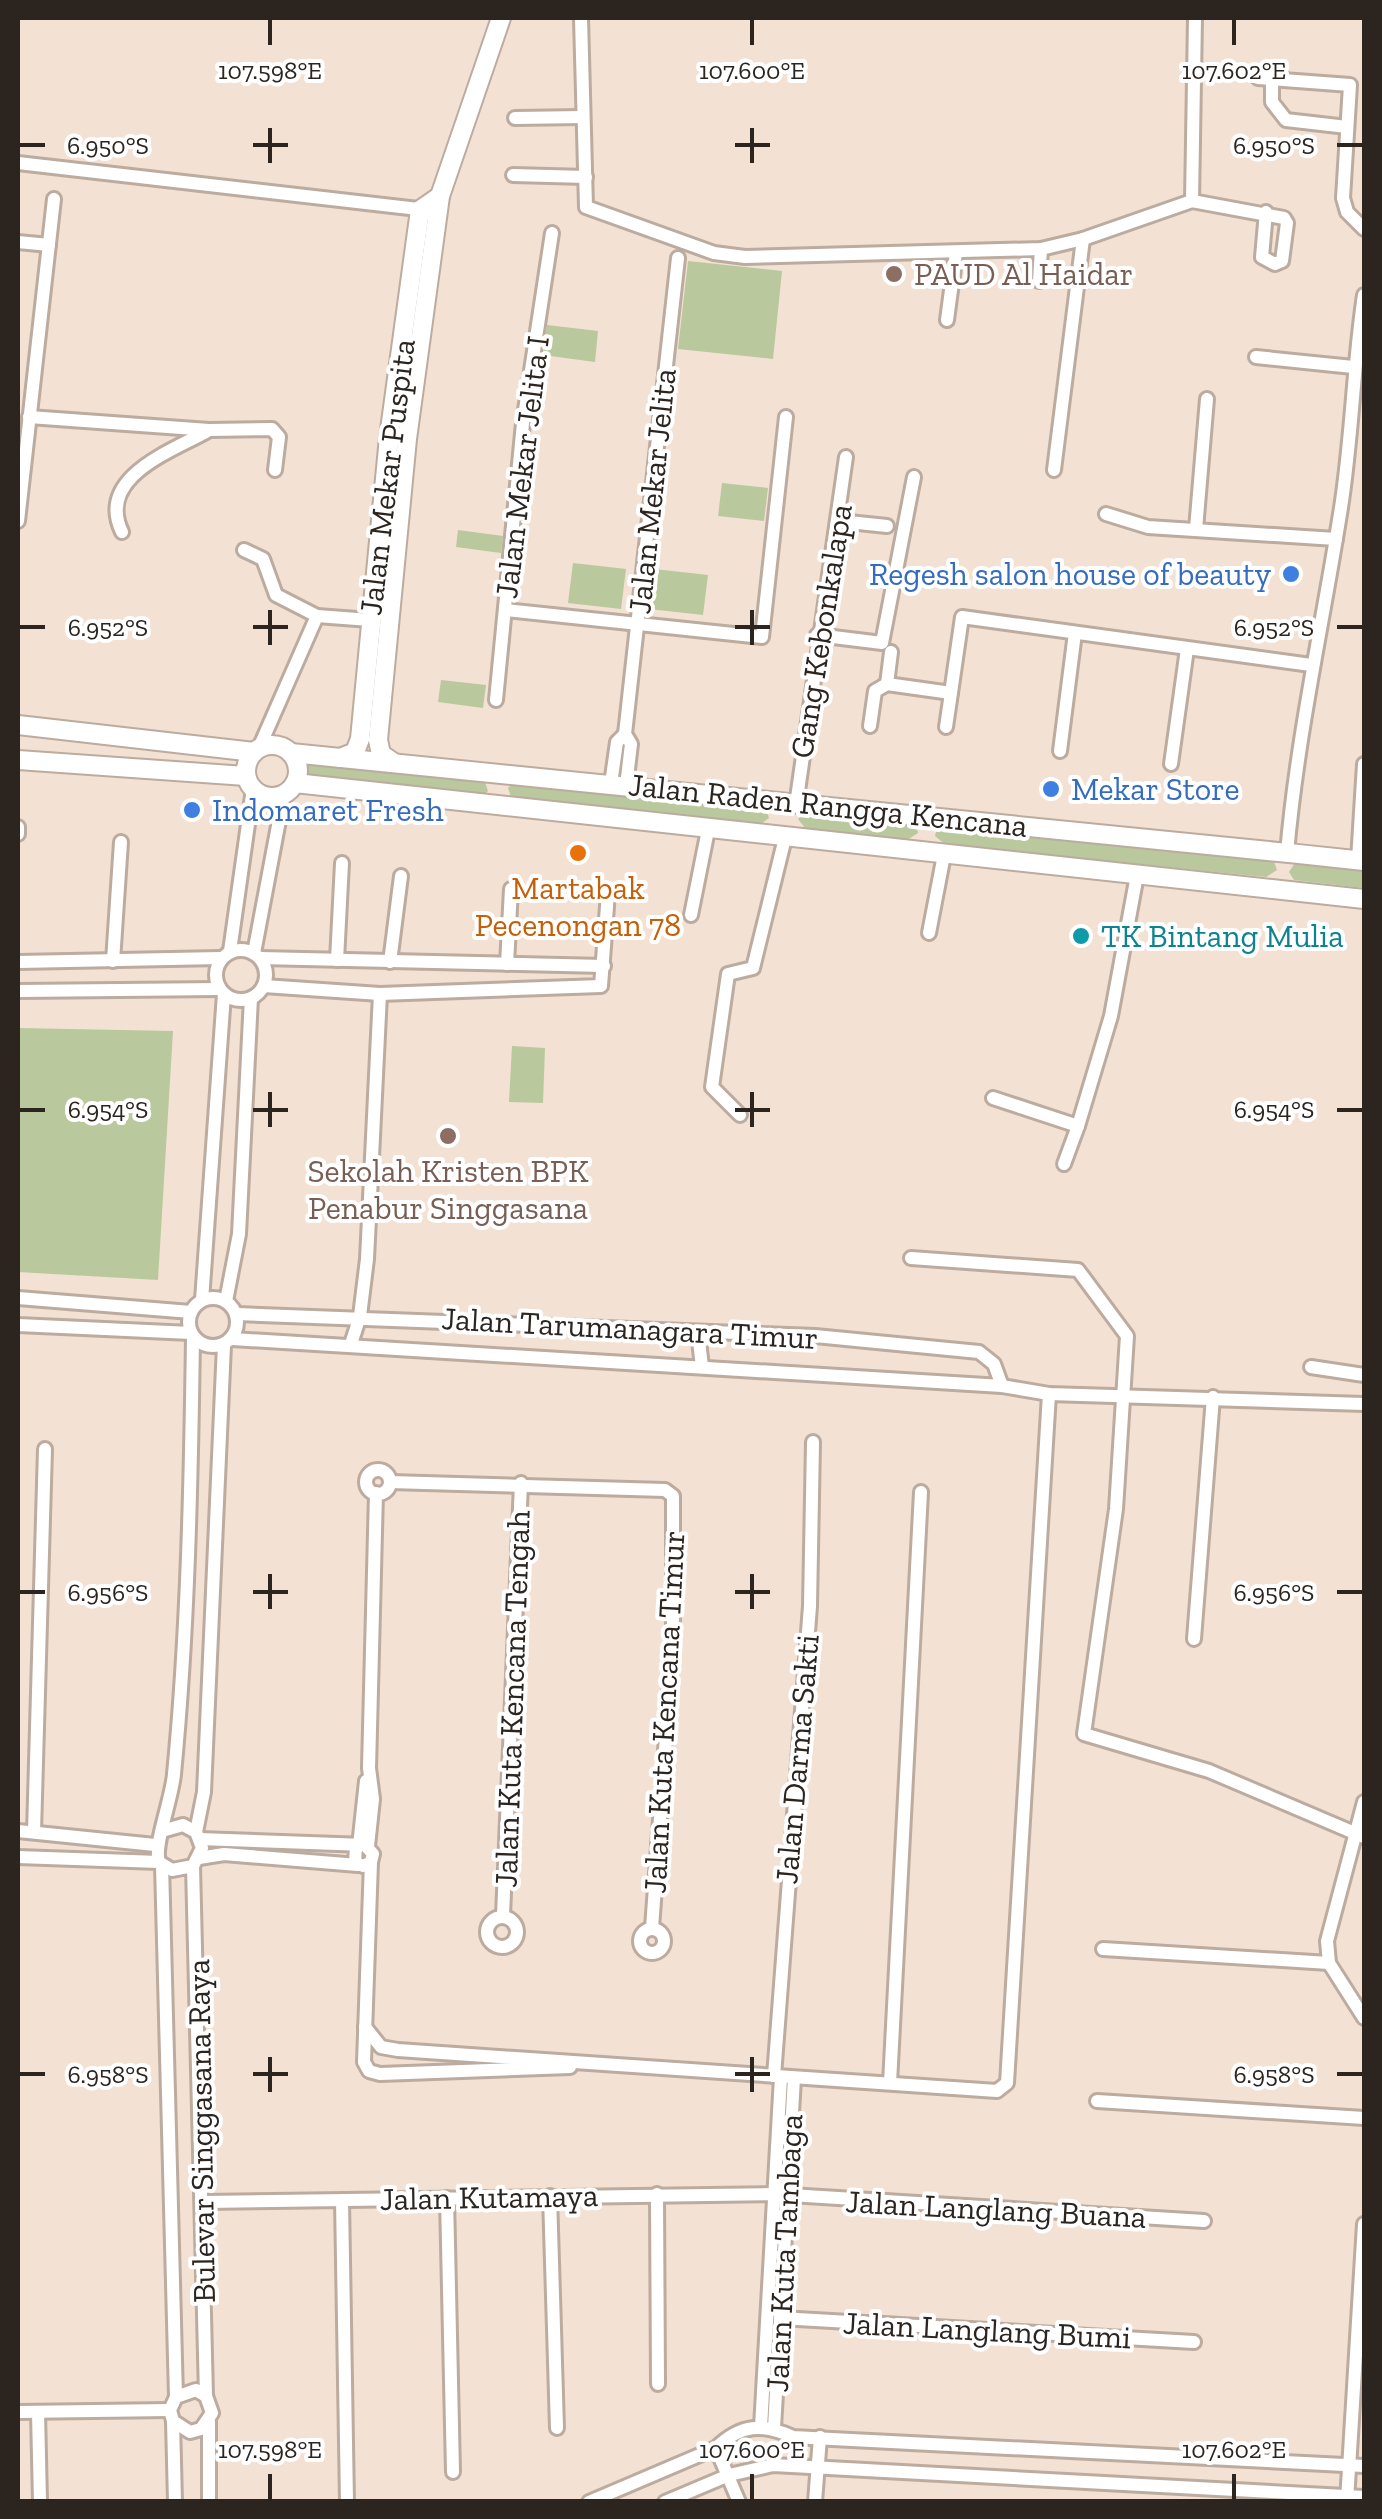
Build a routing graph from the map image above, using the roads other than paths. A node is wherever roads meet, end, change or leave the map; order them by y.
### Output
1 (501, 18) edge
2 (582, 18) edge
3 (1195, 18) edge
4 (584, 117) junction
5 (515, 118) dead end
6 (1346, 127) junction
7 (18, 164) edge
8 (513, 174) dead end
9 (586, 177) junction
10 (54, 199) dead end
11 (1192, 200) junction
12 (440, 204) junction
13 (420, 210) junction
14 (1266, 212) dead end
15 (1364, 229) edge
16 (552, 234) dead end
17 (1084, 239) junction
18 (18, 242) edge
19 (49, 245) junction
20 (1041, 248) junction
21 (956, 253) junction
22 (678, 258) dead end
23 (1039, 281) dead end
24 (1364, 295) edge
25 (946, 320) dead end
26 (1256, 357) dead end
27 (1353, 368) junction
28 (1206, 399) dead end
29 (29, 417) junction
30 (786, 417) dead end
31 (208, 430) junction
32 (398, 438) junction
33 (846, 457) dead end
34 (275, 470) dead end
35 (1054, 470) dead end
36 (914, 478) dead end
37 (1106, 514) dead end
38 (839, 521) junction
39 (18, 522) edge
40 (887, 526) dead end
41 (1196, 529) junction
42 (122, 532) dead end
43 (1336, 540) junction
44 (244, 550) dead end
45 (505, 610) junction
46 (317, 616) junction
47 (370, 620) junction
48 (638, 624) junction
49 (1076, 634) junction
50 (817, 636) junction
51 (1187, 649) junction
52 (891, 652) dead end
53 (1311, 664) junction
54 (887, 684) junction
55 (951, 693) junction
56 (496, 700) dead end
57 (18, 724) edge
58 (870, 726) dead end
59 (946, 727) dead end
60 (256, 750) junction
61 (1060, 751) dead end
62 (292, 753) junction
63 (340, 758) junction
64 (18, 760) edge
65 (394, 763) junction
66 (1171, 764) dead end
67 (1364, 764) edge
68 (502, 773) junction
69 (250, 783) junction
70 (618, 785) junction
71 (290, 789) junction
72 (498, 805) junction
73 (796, 805) junction
74 (708, 830) junction
75 (785, 838) junction
76 (121, 842) dead end
77 (1287, 853) junction
78 (944, 855) junction
79 (1361, 860) edge
80 (342, 863) dead end
81 (1137, 875) junction
82 (401, 876) dead end
83 (511, 889) dead end
84 (608, 893) dead end
85 (1364, 899) edge
86 (691, 915) dead end
87 (929, 934) dead end
88 (226, 954) junction
89 (257, 955) junction
90 (337, 960) junction
91 (18, 962) edge
92 (112, 962) junction
93 (390, 962) junction
94 (507, 964) junction
95 (604, 966) junction
96 (264, 986) junction
97 (18, 991) edge
98 (222, 992) junction
99 (380, 994) junction
100 (252, 998) junction
101 (993, 1098) dead end
102 (740, 1114) dead end
103 (1078, 1126) junction
104 (1064, 1164) dead end
105 (911, 1258) dead end
106 (18, 1298) edge
107 (202, 1300) junction
108 (226, 1301) junction
109 (191, 1312) junction
110 (237, 1314) junction
111 (360, 1316) junction
112 (18, 1326) edge
113 (698, 1332) junction
114 (192, 1335) junction
115 (228, 1341) junction
116 (351, 1344) junction
117 (702, 1367) junction
118 (1311, 1367) dead end
119 (1364, 1376) edge
120 (1002, 1386) junction
121 (1049, 1394) junction
122 (1123, 1394) junction
123 (1213, 1397) junction
124 (1364, 1404) edge
125 (813, 1442) dead end
126 (46, 1450) dead end
127 (390, 1482) junction
128 (521, 1483) junction
129 (921, 1492) dead end
130 (376, 1493) junction
131 (1194, 1639) dead end
132 (1364, 1802) edge
133 (18, 1831) edge
134 (162, 1831) junction
135 (34, 1832) junction
136 (198, 1836) junction
137 (1360, 1836) edge
138 (155, 1845) junction
139 (361, 1846) junction
140 (18, 1857) edge
141 (196, 1862) junction
142 (160, 1863) junction
143 (365, 1863) junction
144 (504, 1916) dead end
145 (652, 1928) dead end
146 (1104, 1949) dead end
147 (1329, 1963) junction
148 (1364, 2018) edge
149 (365, 2027) junction
150 (587, 2064) junction
151 (783, 2077) junction
152 (890, 2084) junction
153 (1097, 2101) dead end
154 (1364, 2118) edge
155 (657, 2194) junction
156 (550, 2196) junction
157 (781, 2196) junction
158 (447, 2198) junction
159 (342, 2200) junction
160 (204, 2202) junction
161 (1204, 2221) dead end
162 (1364, 2224) edge
163 (780, 2318) junction
164 (1194, 2342) dead end
165 (658, 2384) dead end
166 (206, 2396) junction
167 (173, 2409) junction
168 (18, 2412) edge
169 (38, 2412) junction
170 (208, 2422) junction
171 (768, 2427) junction
172 (558, 2428) dead end
173 (820, 2437) junction
174 (716, 2448) junction
175 (1172, 2458) junction
176 (818, 2466) junction
177 (1349, 2466) junction
178 (1364, 2466) edge
179 (453, 2472) dead end
180 (729, 2475) junction
181 (1171, 2486) junction
182 (1364, 2497) edge
183 (1347, 2499) edge
184 (40, 2502) edge
185 (176, 2502) edge
186 (210, 2502) edge
187 (347, 2502) edge
188 (589, 2502) edge
189 (665, 2502) edge
190 (739, 2502) edge
191 (815, 2502) edge

1 - 12 street, Jalan Mekar Puspita
2 - 4 street
3 - 11 street
4 - 5 street
4 - 9 street
6 - 6 street
6 - 15 street
7 - 13 street
8 - 9 street
9 - 21 street
10 - 19 street
11 - 14 street
11 - 17 street
12 - 13 street
12 - 32 street, Jalan Mekar Puspita
13 - 32 street, Jalan Mekar Puspita
16 - 45 street, Jalan Mekar Jelita I
17 - 20 street
17 - 35 street
18 - 19 street
19 - 29 street
20 - 21 street
20 - 23 street
21 - 25 street
22 - 48 street, Jalan Mekar Jelita
24 - 27 street
26 - 27 street
27 - 43 street
28 - 41 street
29 - 31 street
29 - 39 street
30 - 48 street
31 - 34 street
31 - 42 street
32 - 47 street, Jalan Mekar Puspita
32 - 65 street, Jalan Mekar Puspita
33 - 38 street, Gang Kebonkalapa
36 - 50 street
37 - 41 street
38 - 40 street
38 - 50 street, Gang Kebonkalapa
41 - 43 street
43 - 53 street
44 - 46 street
45 - 48 street
45 - 56 street, Jalan Mekar Jelita I
46 - 47 street
46 - 60 street
47 - 63 street, Jalan Mekar Puspita
48 - 70 street, Jalan Mekar Jelita
49 - 51 street
49 - 55 street
49 - 61 street
50 - 73 street, Gang Kebonkalapa
51 - 53 street
51 - 66 street
52 - 54 street
53 - 77 street
54 - 55 street
54 - 58 street
55 - 59 street
57 - 60 street
60 - 62 street
60 - 69 street
62 - 63 street, Jalan Raden Rangga Kencana
62 - 71 street
63 - 65 street, Jalan Raden Rangga Kencana
64 - 69 street
65 - 68 street, Jalan Raden Rangga Kencana
67 - 79 street
68 - 70 street, Jalan Raden Rangga Kencana
68 - 72 street
69 - 71 street
69 - 88 street
70 - 73 street, Jalan Raden Rangga Kencana
71 - 72 street, Jalan Raden Rangga Kencana
71 - 89 street
72 - 74 street, Jalan Raden Rangga Kencana
73 - 77 street, Jalan Raden Rangga Kencana
74 - 75 street, Jalan Raden Rangga Kencana
74 - 86 street
75 - 78 street, Jalan Raden Rangga Kencana
75 - 102 street
76 - 92 street
77 - 79 street, Jalan Raden Rangga Kencana
78 - 81 street, Jalan Raden Rangga Kencana
78 - 87 street
80 - 90 street
81 - 85 street, Jalan Raden Rangga Kencana
81 - 103 street
82 - 93 street
83 - 94 street
84 - 95 street
88 - 89 street
88 - 92 street
88 - 98 street
89 - 90 street
89 - 96 street
90 - 93 street
91 - 92 street
93 - 94 street
94 - 95 street
95 - 99 street
96 - 99 street
96 - 100 street
97 - 98 street
98 - 100 street
98 - 107 street
99 - 111 street
100 - 108 street
101 - 103 street
103 - 104 street
105 - 122 street
106 - 109 street
107 - 108 street
107 - 109 street
108 - 110 street
109 - 114 street
110 - 111 street, Jalan Tarumanagara Timur
110 - 115 street
111 - 113 street, Jalan Tarumanagara Timur
111 - 116 street
112 - 114 street
113 - 117 street
113 - 120 street, Jalan Tarumanagara Timur
114 - 115 street
114 - 134 street
115 - 116 street, Jalan Tarumanagara Timur
115 - 136 street
116 - 117 street, Jalan Tarumanagara Timur
117 - 120 street, Jalan Tarumanagara Timur
118 - 119 street
120 - 121 street, Jalan Tarumanagara Timur
121 - 122 street, Jalan Tarumanagara Timur
121 - 152 street
122 - 123 street, Jalan Tarumanagara Timur
122 - 137 street
123 - 124 street, Jalan Tarumanagara Timur
123 - 131 street
125 - 151 street, Jalan Darma Sakti
126 - 135 street
127 - 128 street
127 - 130 street
127 - 130 street
128 - 144 street, Jalan Kuta Kencana Tengah
128 - 145 street, Jalan Kuta Kencana Timur
129 - 152 street
130 - 139 street
132 - 137 street
133 - 135 street
134 - 136 street
134 - 138 street
135 - 138 street
136 - 139 street
136 - 141 street
137 - 147 street
138 - 142 street
139 - 143 street
140 - 142 street
141 - 142 street
141 - 143 street
141 - 160 street, Bulevar Singgasana Raya
142 - 167 street, Bulevar Singgasana Raya
143 - 149 street
146 - 147 street
147 - 148 street
149 - 150 street
149 - 150 street
150 - 151 street
151 - 152 street
151 - 157 street, Jalan Kuta Tambaga
153 - 154 street
155 - 156 street, Jalan Kutamaya
155 - 157 street, Jalan Kutamaya
155 - 165 street
156 - 158 street, Jalan Kutamaya
156 - 172 street
157 - 161 street, Jalan Langlang Buana
157 - 163 street, Jalan Kuta Tambaga
157 - 171 street, Jalan Kuta Tambaga
158 - 159 street, Jalan Kutamaya
158 - 179 street
159 - 160 street, Jalan Kutamaya
159 - 187 street
160 - 166 street, Bulevar Singgasana Raya
162 - 177 street
163 - 164 street, Jalan Langlang Bumi
163 - 171 street, Jalan Kuta Tambaga
166 - 167 street
166 - 170 street, Bulevar Singgasana Raya
167 - 169 street
167 - 170 street
167 - 185 street, Bulevar Singgasana Raya
168 - 169 street
169 - 184 street
170 - 186 street
171 - 173 street
171 - 174 street
173 - 175 street
173 - 176 street
174 - 180 street
174 - 188 street
175 - 177 street
175 - 181 street
176 - 180 street
176 - 181 street
176 - 191 street
177 - 178 street
177 - 183 street
180 - 189 street
180 - 190 street
181 - 183 street
182 - 183 street

